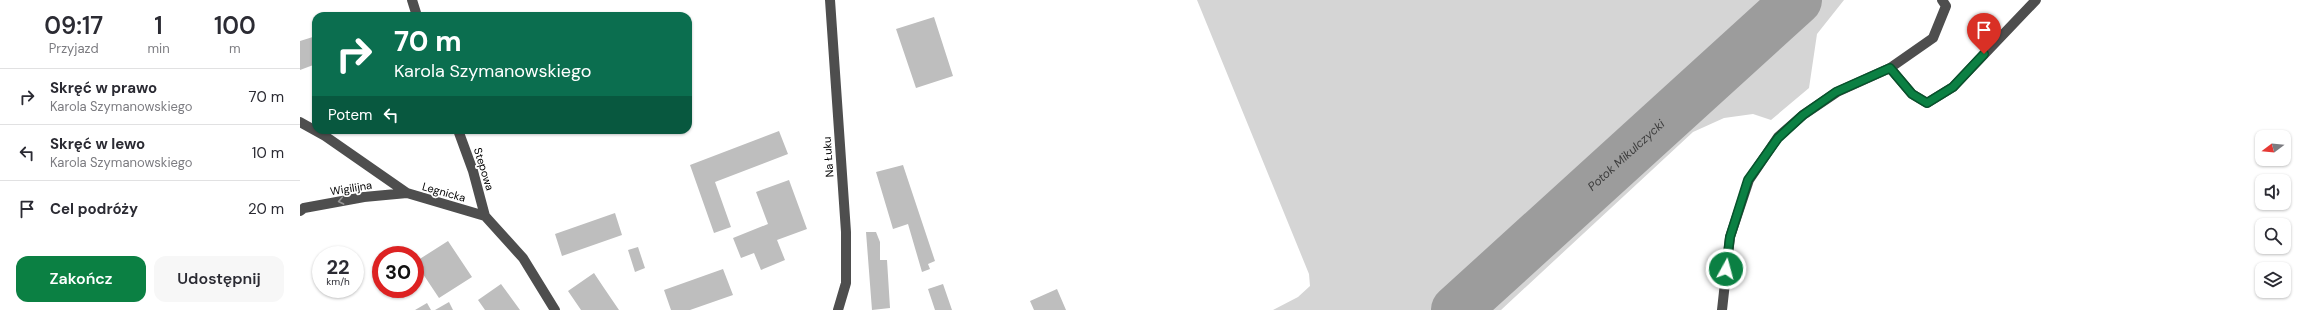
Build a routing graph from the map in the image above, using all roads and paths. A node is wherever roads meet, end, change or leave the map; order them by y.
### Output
1 (412, 0) edge
2 (830, 0) edge
3 (1942, 0) edge
4 (2036, 0) edge
5 (416, 12) edge
6 (1890, 68) junction
7 (300, 122) edge
8 (312, 129) edge
9 (321, 134) edge
10 (460, 134) edge
11 (407, 193) junction
12 (300, 211) edge
13 (485, 216) junction
14 (555, 310) edge
15 (838, 310) edge
16 (1722, 310) edge

1 - 5 street
2 - 15 street, Na Łuku
3 - 6 street
4 - 6 street
6 - 16 street
7 - 8 street, Legnicka
9 - 11 street, Legnicka
10 - 13 street, Stepowa
11 -> 12 street, Wigilijna
11 - 13 street, Legnicka
13 - 14 street

